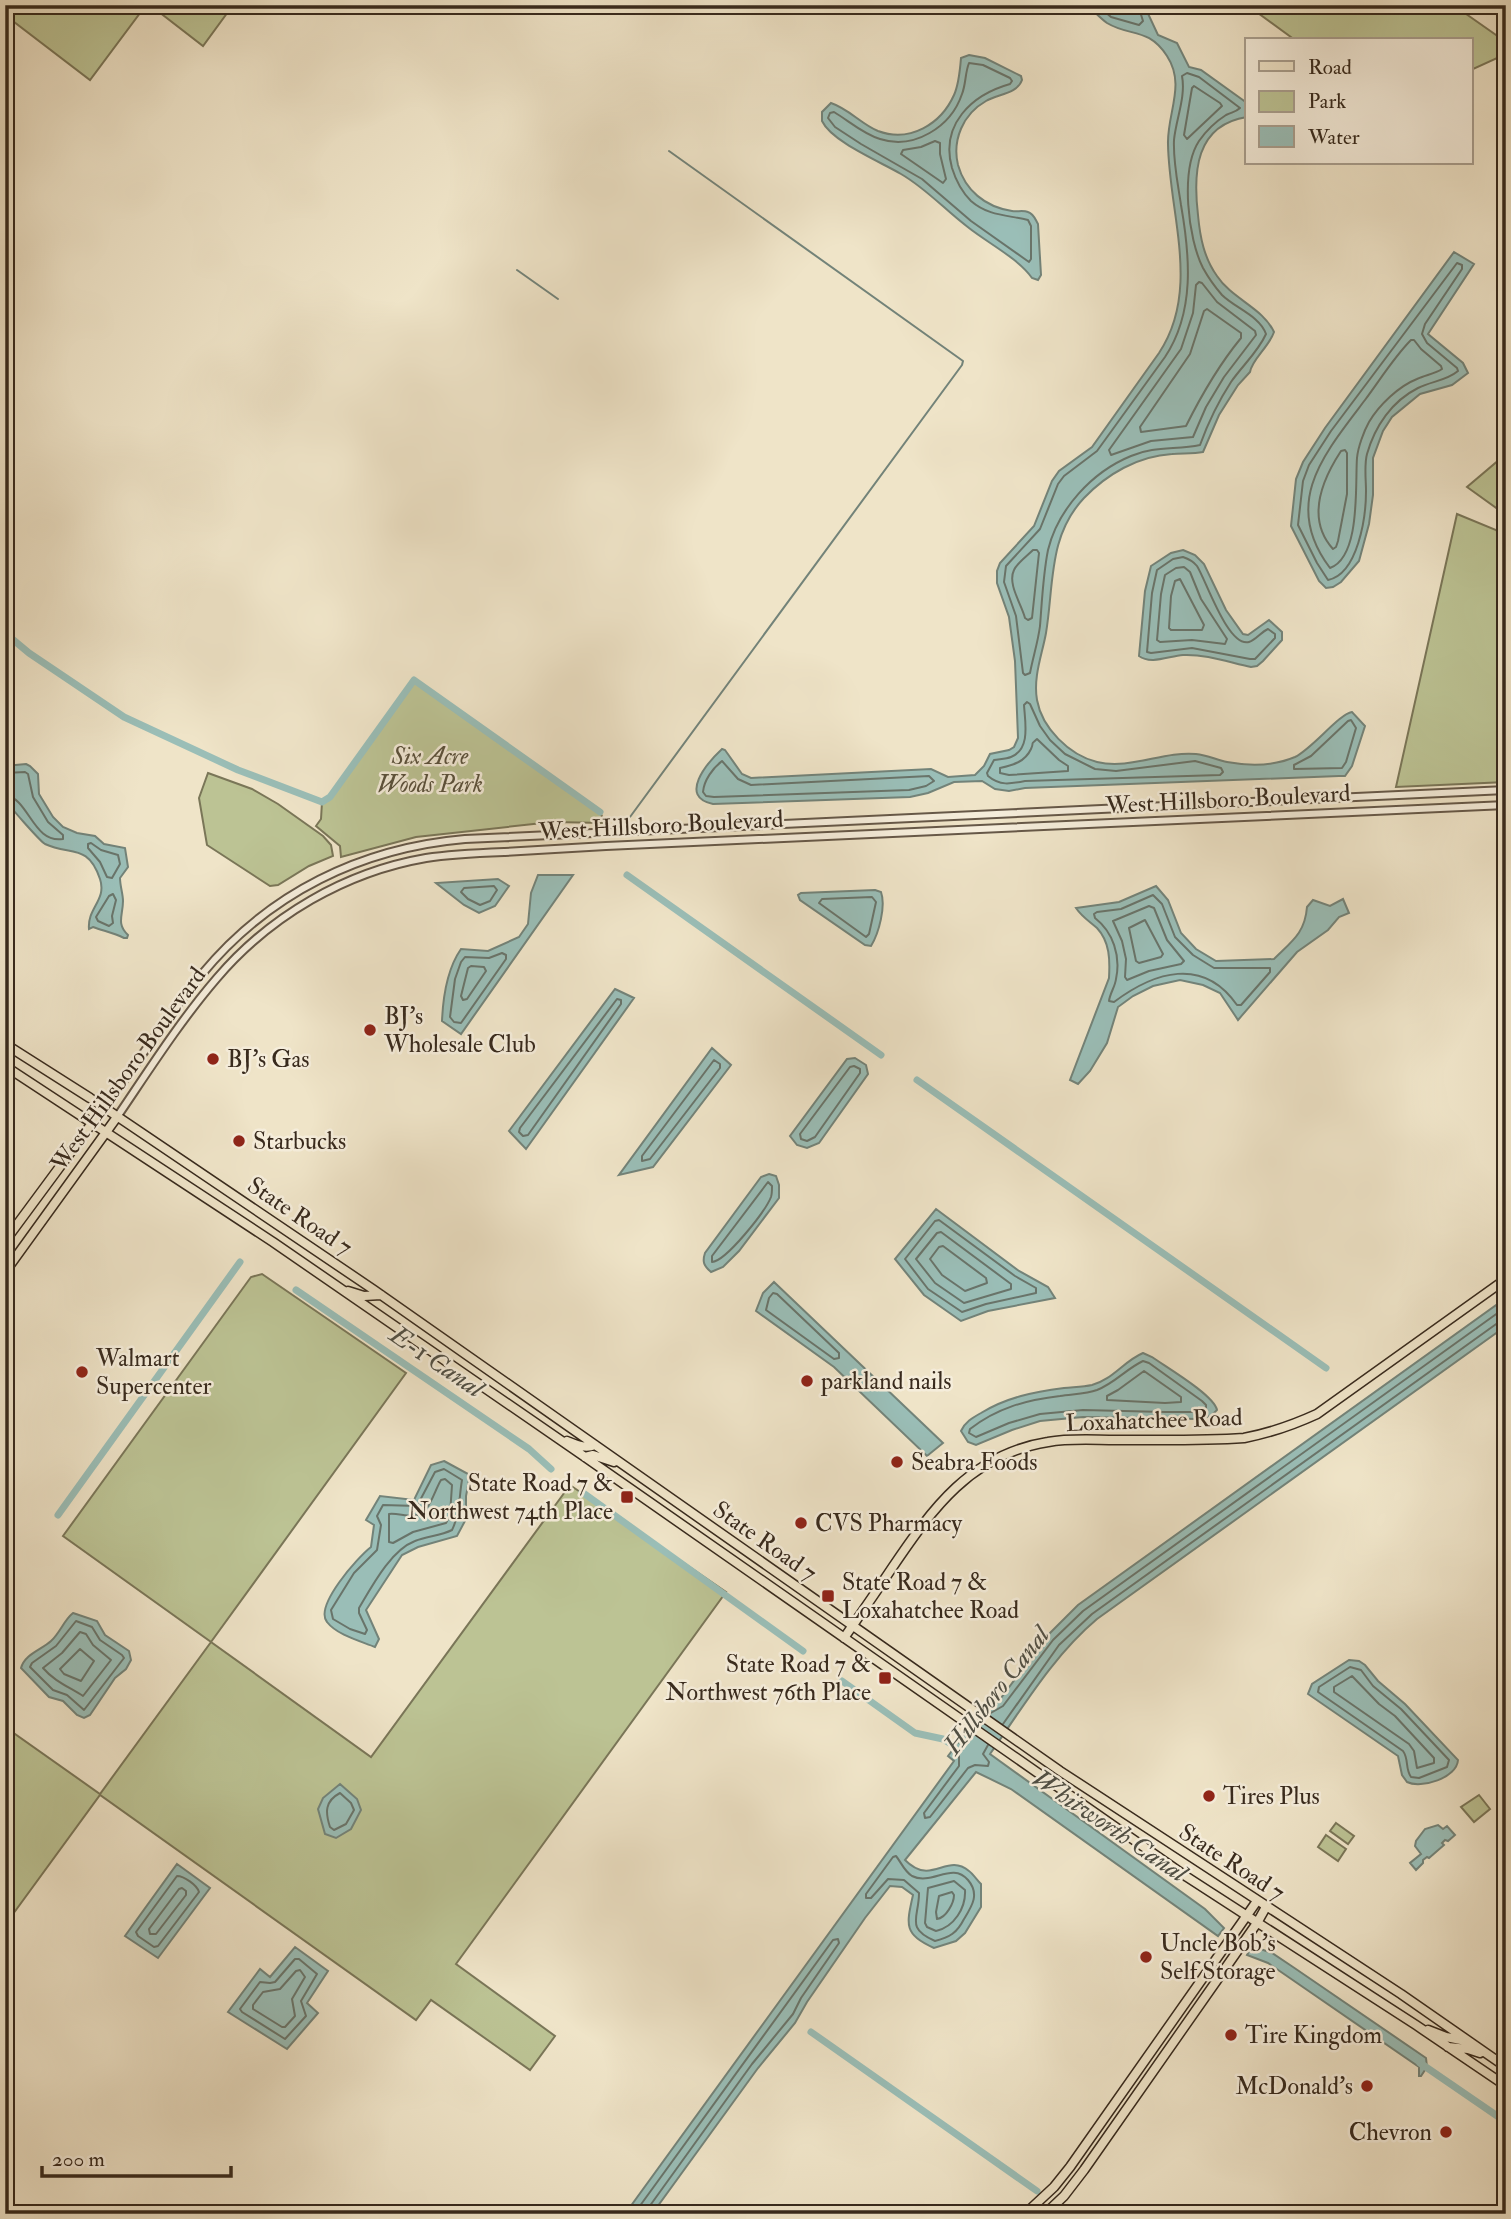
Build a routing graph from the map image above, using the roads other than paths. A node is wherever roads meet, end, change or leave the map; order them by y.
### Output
1 (1506, 790) edge
2 (1506, 805) edge
3 (278, 903) junction
4 (269, 909) junction
5 (280, 919) junction
6 (5, 1044) edge
7 (5, 1066) edge
8 (104, 1107) junction
9 (117, 1117) junction
10 (92, 1122) junction
11 (106, 1131) junction
12 (5, 1241) edge
13 (5, 1272) edge
14 (1506, 1279) edge
15 (338, 1287) junction
16 (381, 1295) junction
17 (552, 1434) junction
18 (595, 1445) junction
19 (585, 1457) junction
20 (626, 1467) junction
21 (853, 1626) junction
22 (844, 1639) junction
23 (1257, 1901) junction
24 (1266, 1907) junction
25 (1246, 1916) junction
26 (1257, 1923) junction
27 (1416, 2025) junction
28 (1468, 2041) junction
29 (1447, 2047) junction
30 (1502, 2064) edge
31 (1506, 2086) edge
32 (1025, 2214) edge
33 (1045, 2214) edge

1 - 3 street, West Hillsboro Boulevard
2 - 5 street, West Hillsboro Boulevard
3 - 4 street, West Hillsboro Boulevard
3 - 5 street
4 - 5 street
4 - 8 street, West Hillsboro Boulevard
5 - 9 street, West Hillsboro Boulevard
6 - 8 main road, State Road 7
7 - 10 main road, State Road 7
8 - 9 main road, State Road 7
8 - 10 main road, West Hillsboro Boulevard
9 - 11 main road, West Hillsboro Boulevard
9 - 16 main road, State Road 7
10 - 11 main road, State Road 7
10 - 12 main road, West Hillsboro Boulevard
11 - 13 main road, West Hillsboro Boulevard
11 - 15 main road, State Road 7
14 - 21 main road, Loxahatchee Road
15 - 16 main road
15 - 17 main road, State Road 7
16 - 18 main road, State Road 7
17 - 18 main road
17 - 19 main road, State Road 7
18 - 20 main road, State Road 7
19 - 20 main road
19 - 22 main road, State Road 7
20 - 21 main road, State Road 7
21 - 22 main road, Loxahatchee Road
21 - 23 main road, State Road 7
22 - 25 main road, State Road 7
23 - 24 main road, State Road 7
23 - 25 main road
24 - 26 main road
24 - 28 main road, State Road 7
25 - 26 main road, State Road 7
25 - 32 main road
26 - 27 main road, State Road 7
26 - 33 main road
27 - 28 main road
27 - 29 main road, State Road 7
28 - 30 main road, State Road 7
29 - 30 main road
29 - 31 main road, State Road 7

